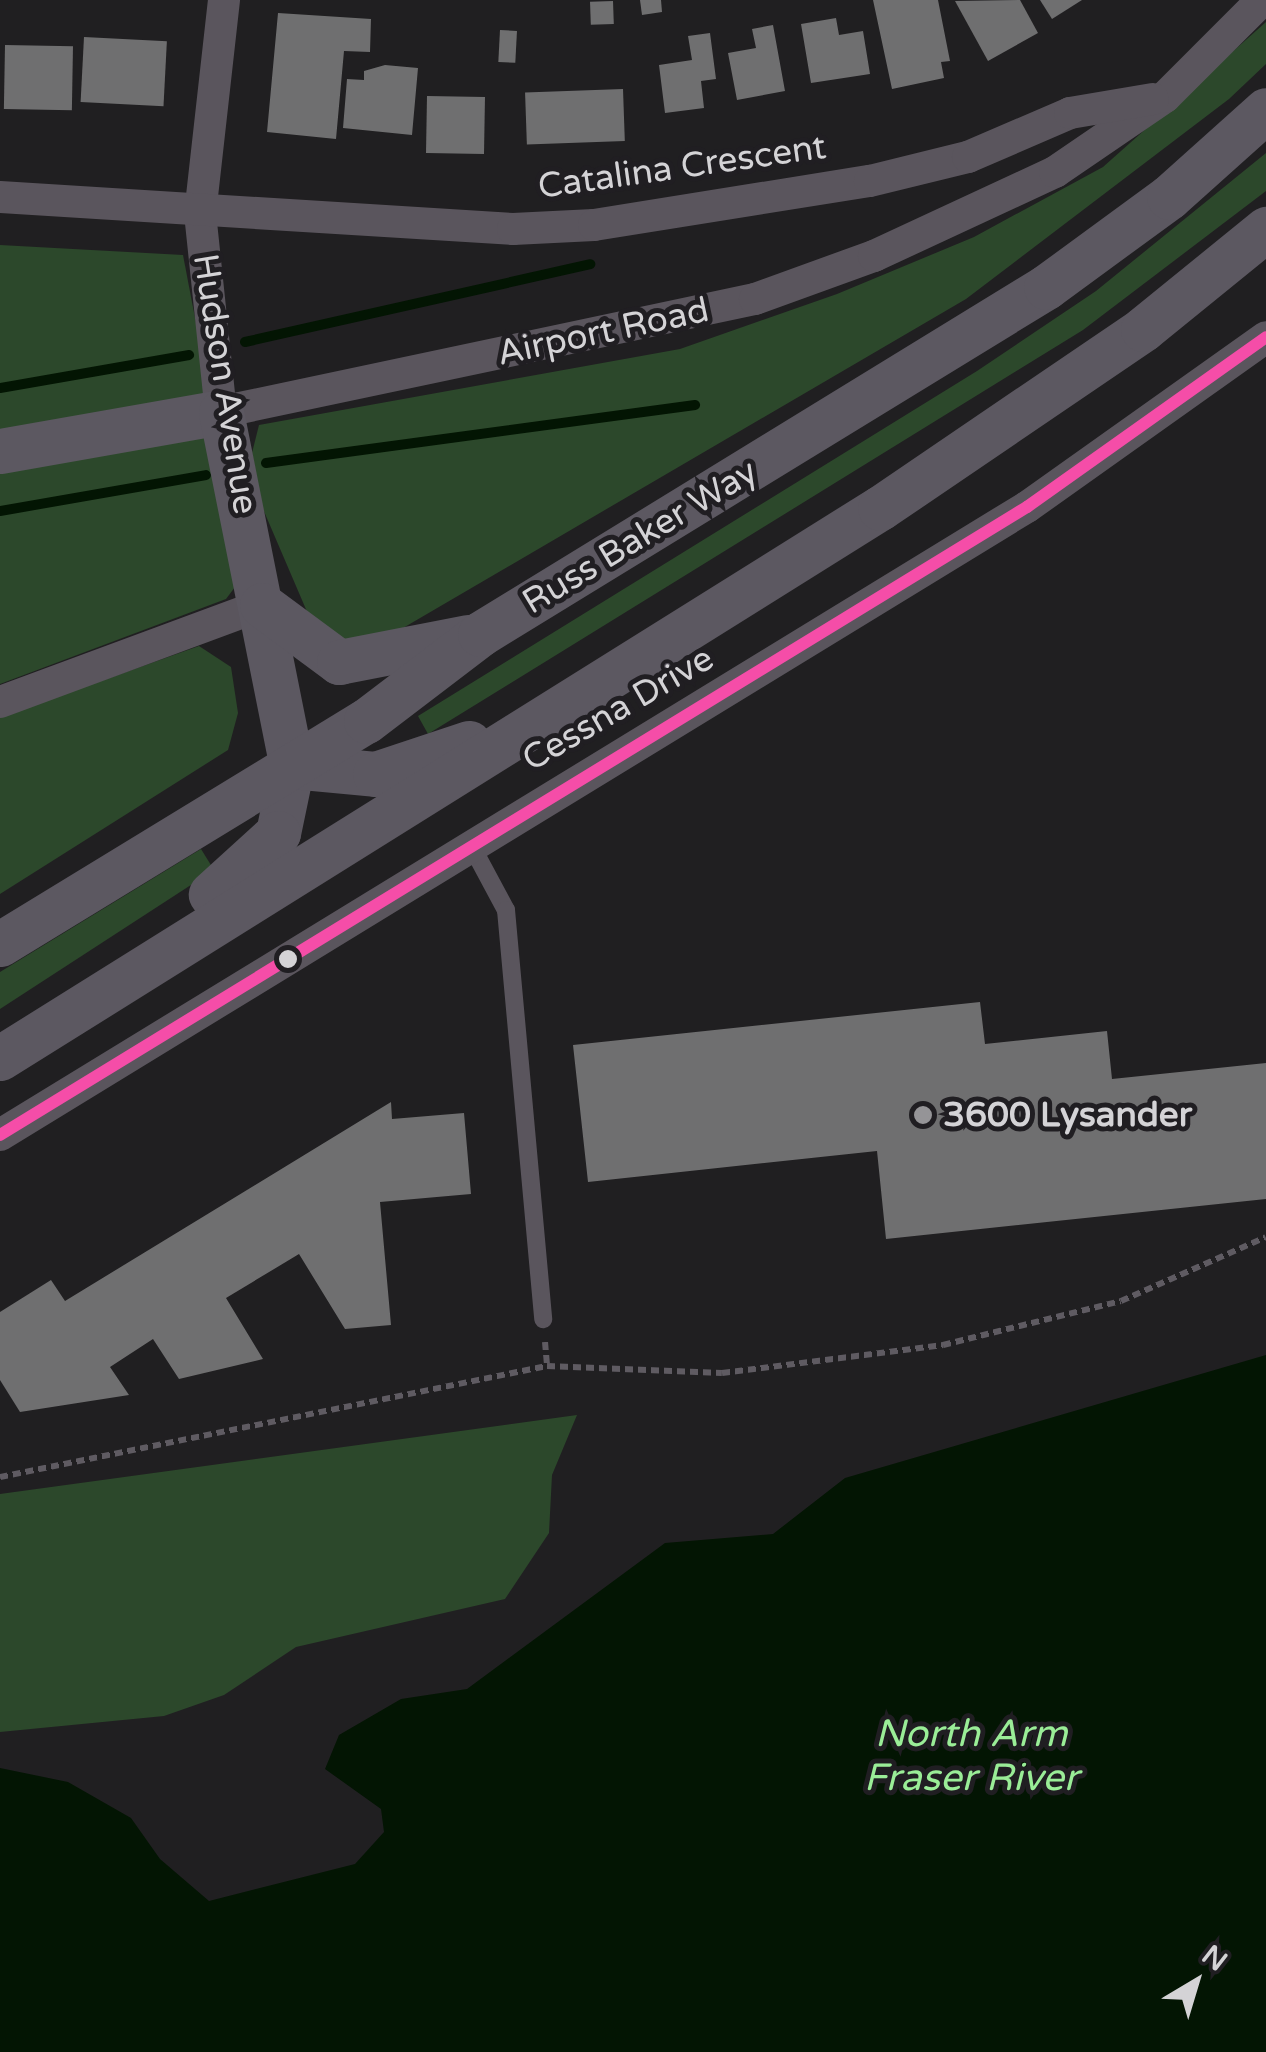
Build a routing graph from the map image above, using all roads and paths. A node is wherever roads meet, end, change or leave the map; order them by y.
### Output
1 (224, 0) edge
2 (1262, 0) edge
3 (1165, 97) junction
4 (1266, 110) edge
5 (0, 196) edge
6 (200, 213) junction
7 (1266, 228) edge
8 (1262, 348) edge
9 (222, 412) junction
10 (0, 451) edge
11 (262, 605) junction
12 (480, 634) junction
13 (0, 702) edge
14 (517, 729) junction
15 (292, 766) junction
16 (470, 842) junction
17 (0, 944) edge
18 (0, 1031) edge
19 (0, 1058) edge
20 (0, 1134) edge
21 (1266, 1237) edge
22 (542, 1319) dead end
23 (0, 1477) edge

1 - 6 street, Hudson Avenue
2 - 3 street
3 - 6 street, Catalina Crescent
3 - 9 street, Airport Road
4 - 12 main road, Russ Baker Way
5 - 6 street, Catalina Crescent
6 - 9 street, Hudson Avenue
7 - 14 main road
8 - 16 street, Cessna Drive
9 - 10 main road, Airport Road
9 - 11 main road, Hudson Avenue
11 - 12 main road
11 - 13 street
11 - 15 main road, Hudson Avenue
12 - 15 main road, Russ Baker Way
14 - 15 main road
14 - 19 main road
15 - 17 main road, Russ Baker Way
15 - 18 main road
16 - 20 street, Cessna Drive
16 - 22 lane
21 - 23 path

